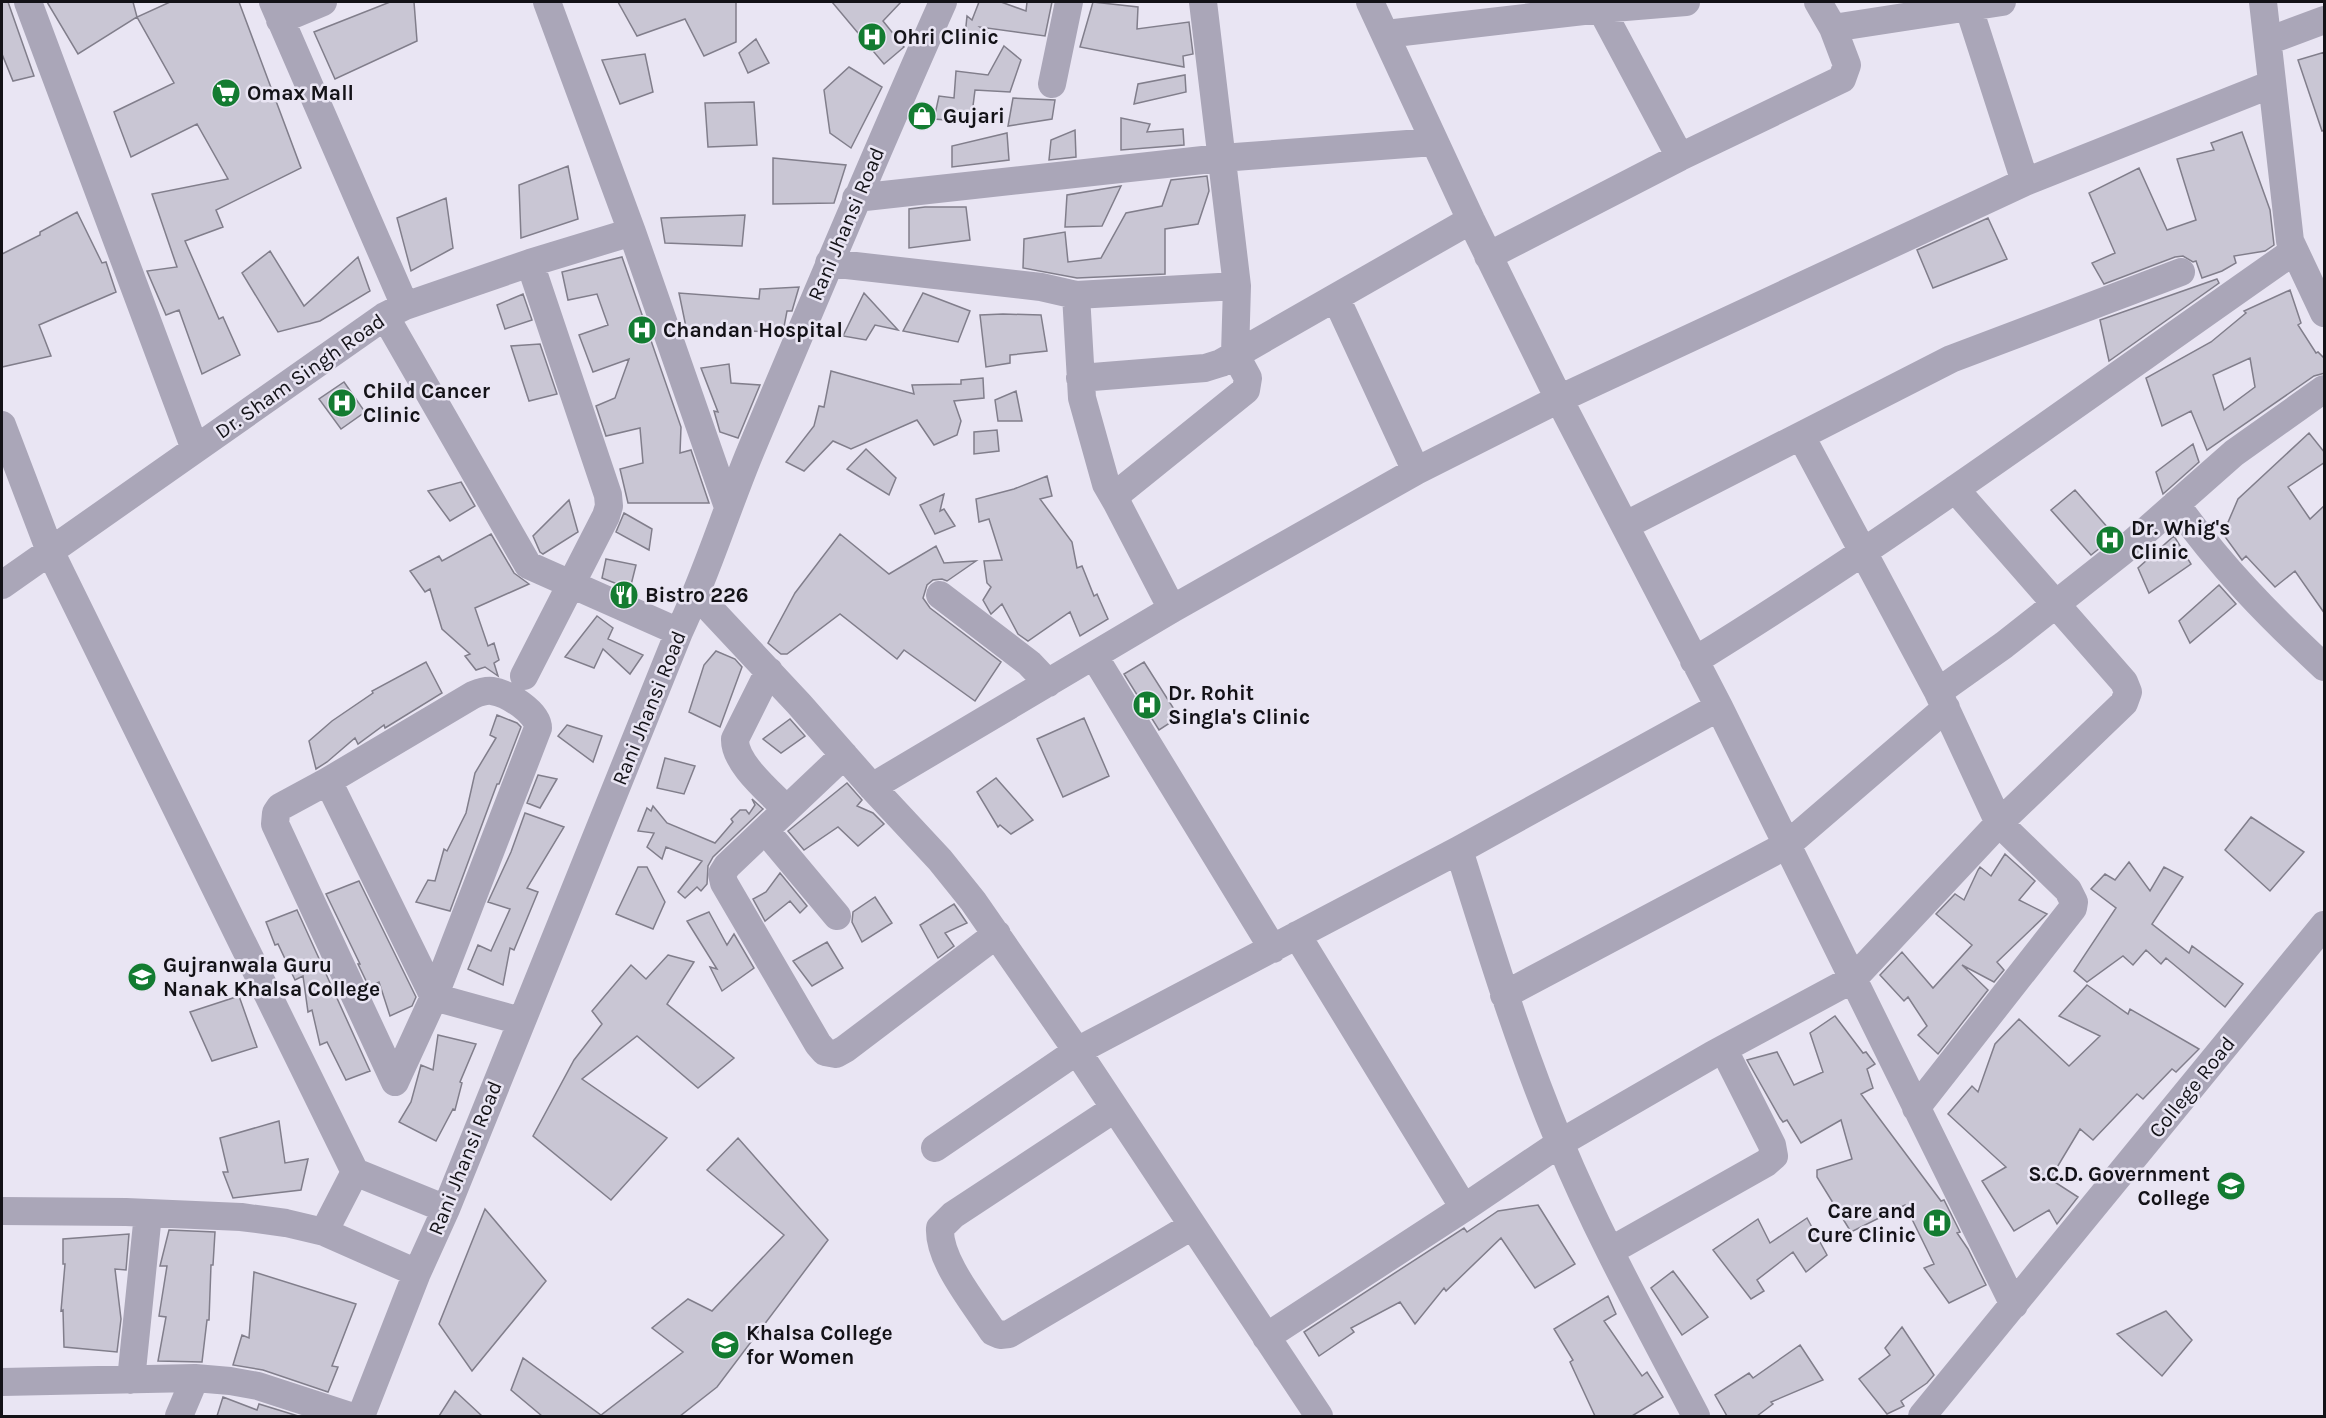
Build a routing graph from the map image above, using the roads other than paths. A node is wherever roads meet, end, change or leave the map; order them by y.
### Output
1 (28, 2) edge
2 (323, 2) edge
3 (547, 2) edge
4 (943, 2) edge
5 (1069, 2) edge
6 (1203, 2) edge
7 (1370, 2) edge
8 (1686, 2) edge
9 (1818, 2) edge
10 (2002, 2) edge
11 (2264, 2) edge
12 (1968, 5) edge
13 (1601, 9) junction
14 (277, 11) edge
15 (2325, 20) edge
16 (1833, 28) junction
17 (1386, 34) junction
18 (2268, 41) junction
19 (1052, 84) dead end
20 (2272, 84) junction
21 (1434, 142) junction
22 (1680, 157) junction
23 (1221, 158) junction
24 (2025, 182) junction
25 (856, 198) junction
26 (1471, 220) junction
27 (632, 232) junction
28 (2294, 251) junction
29 (1488, 256) junction
30 (530, 263) junction
31 (829, 263) junction
32 (2181, 272) dead end
33 (1237, 286) junction
34 (1076, 295) junction
35 (1336, 298) junction
36 (395, 311) junction
37 (2325, 313) edge
38 (1235, 354) junction
39 (1080, 378) junction
40 (2325, 389) edge
41 (1559, 399) junction
42 (2, 425) edge
43 (1801, 436) junction
44 (195, 449) junction
45 (1416, 471) junction
46 (1955, 489) junction
47 (1117, 503) junction
48 (2176, 504) junction
49 (728, 507) junction
50 (1626, 525) junction
51 (50, 551) junction
52 (1864, 552) junction
53 (2, 585) edge
54 (571, 585) junction
55 (697, 595) junction
56 (940, 595) dead end
57 (2056, 605) junction
58 (1172, 609) junction
59 (679, 632) junction
60 (1094, 656) junction
61 (1694, 661) junction
62 (2325, 668) edge
63 (769, 671) junction
64 (524, 676) dead end
65 (1048, 683) junction
66 (1942, 700) junction
67 (1719, 707) junction
68 (844, 755) junction
69 (328, 781) junction
70 (872, 787) junction
71 (786, 809) junction
72 (1999, 823) junction
73 (765, 830) junction
74 (1787, 845) junction
75 (1459, 850) junction
76 (837, 915) dead end
77 (2325, 925) edge
78 (997, 934) junction
79 (1297, 935) junction
80 (1273, 949) junction
81 (1853, 979) junction
82 (1504, 995) junction
83 (434, 997) junction
84 (521, 1021) junction
85 (1724, 1050) junction
86 (1077, 1051) junction
87 (1916, 1108) junction
88 (1114, 1109) junction
89 (1560, 1143) junction
90 (934, 1148) dead end
91 (355, 1172) junction
92 (1464, 1208) junction
93 (446, 1209) junction
94 (2, 1211) edge
95 (148, 1214) junction
96 (1192, 1226) junction
97 (324, 1232) junction
98 (1610, 1251) junction
99 (417, 1273) junction
100 (2014, 1305) junction
101 (1266, 1337) junction
102 (195, 1378) junction
103 (131, 1380) junction
104 (2, 1382) edge
105 (1309, 1412) edge
106 (179, 1416) edge
107 (350, 1416) edge
108 (361, 1416) edge
109 (1696, 1416) edge
110 (1922, 1416) edge

1 - 44 street
2 - 14 street
3 - 27 street
4 - 25 street, Rani Jhansi Road
5 - 19 street
6 - 23 street
7 - 17 street
8 - 13 street
9 - 16 street
10 - 12 street
11 - 18 street
12 - 16 street
12 - 24 street
13 - 17 street
13 - 22 street
14 - 36 street
15 - 18 street
16 - 22 street
17 - 21 street
18 - 20 street
20 - 24 street
20 - 28 street
21 - 23 street
21 - 26 street
22 - 29 street
23 - 25 street
23 - 33 street
24 - 41 street
25 - 31 street, Rani Jhansi Road
26 - 29 street
26 - 35 street
27 - 30 street, Dr. Sham Singh Road
27 - 49 street
28 - 37 street
28 - 46 street
29 - 41 street
30 - 36 street, Dr. Sham Singh Road
30 - 54 street
31 - 34 street
31 - 49 street, Rani Jhansi Road
32 - 43 street
33 - 34 street
33 - 38 street
34 - 39 street
35 - 38 street
35 - 45 street
36 - 44 street, Dr. Sham Singh Road
36 - 54 street
38 - 39 street
38 - 47 street
39 - 47 street
40 - 48 street
41 - 45 street
41 - 50 street
42 - 51 street
43 - 50 street
43 - 52 street
44 - 51 street, Dr. Sham Singh Road
45 - 58 street
46 - 52 street
46 - 57 street
47 - 58 street
48 - 57 street
48 - 62 street
49 - 55 street, Rani Jhansi Road
50 - 61 street
51 - 53 street, Dr. Sham Singh Road
51 - 91 street
52 - 61 street
52 - 66 street
54 - 59 street
54 - 64 street
55 - 59 street, Rani Jhansi Road
55 - 63 street
56 - 65 street
57 - 66 street
57 - 72 street
58 - 60 street
59 - 84 street, Rani Jhansi Road
60 - 65 street
60 - 80 street
61 - 67 street
63 - 68 street
63 - 71 street
65 - 70 street
66 - 72 street
66 - 74 street
67 - 74 street
67 - 75 street
68 - 70 street
68 - 71 street
69 - 83 street
69 - 83 street
69 - 83 street
70 - 78 street
71 - 73 street
72 - 81 street
72 - 87 street
73 - 76 street
73 - 78 street
74 - 81 street
74 - 82 street
75 - 79 street
75 - 82 street
77 - 100 street, College Road
78 - 86 street
79 - 80 street
79 - 92 street
80 - 86 street
81 - 85 street
81 - 87 street
82 - 89 street
83 - 84 street
84 - 93 street, Rani Jhansi Road
85 - 89 street
85 - 98 street
86 - 88 street
86 - 90 street
87 - 100 street
88 - 96 street
88 - 96 street
89 - 92 street
89 - 98 street
91 - 93 street
91 - 97 street
92 - 101 street
93 - 99 street, Rani Jhansi Road
94 - 95 street
95 - 97 street
95 - 103 street
96 - 101 street
97 - 99 street
98 - 109 street
99 - 108 street, Rani Jhansi Road
100 - 110 street, College Road
101 - 105 street
102 - 103 street
102 - 106 street
102 - 107 street
103 - 104 street

